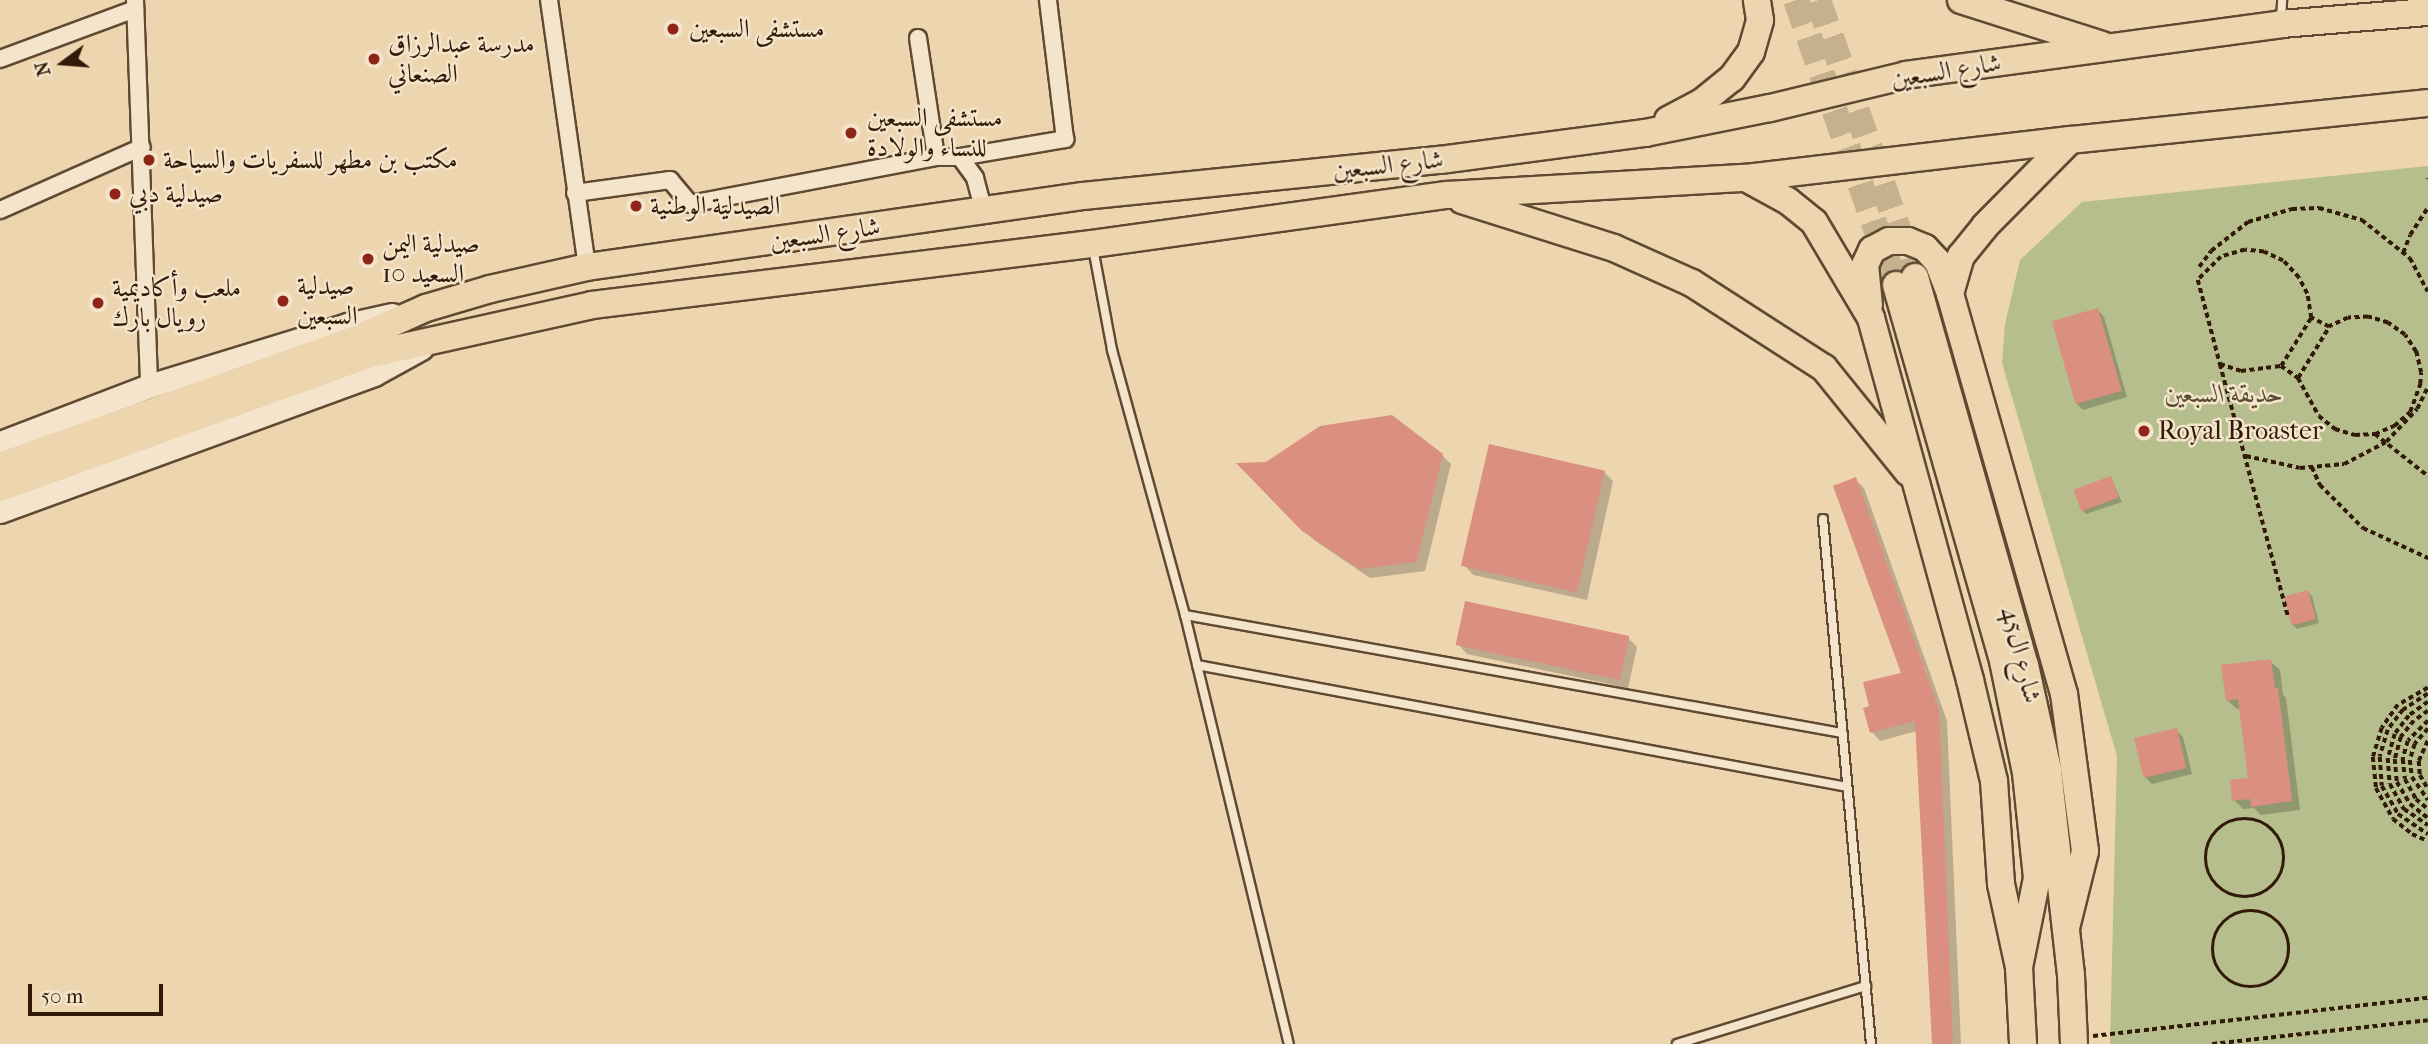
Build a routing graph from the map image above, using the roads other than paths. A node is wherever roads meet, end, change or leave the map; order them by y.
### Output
1 (549, 0) edge
2 (1048, 0) edge
3 (1756, 0) edge
4 (1961, 0) edge
5 (135, 4) edge
6 (2281, 12) edge
7 (2428, 12) edge
8 (918, 37) dead end
9 (2110, 48) junction
10 (0, 59) edge
11 (2428, 103) edge
12 (1645, 133) junction
13 (2070, 140) junction
14 (142, 147) junction
15 (936, 157) junction
16 (960, 157) junction
17 (1746, 178) junction
18 (575, 193) junction
19 (1447, 195) junction
20 (0, 210) edge
21 (984, 212) junction
22 (1093, 244) junction
23 (587, 267) junction
24 (1950, 294) junction
25 (426, 308) junction
26 (1871, 318) junction
27 (440, 337) junction
28 (360, 348) junction
29 (149, 386) junction
30 (0, 443) edge
31 (0, 466) edge
32 (0, 488) edge
33 (1919, 489) junction
34 (0, 511) edge
35 (1823, 519) dead end
36 (1185, 615) junction
37 (1197, 665) junction
38 (1842, 733) junction
39 (1847, 787) junction
40 (2066, 928) junction
41 (2020, 967) junction
42 (1866, 986) junction
43 (2073, 1041) edge
44 (1289, 1044) edge
45 (1677, 1044) edge
46 (1871, 1044) edge
47 (2023, 1044) edge

1 - 18 street
2 - 16 street
3 - 12 main road
4 - 9 main road
5 - 10 street
5 - 14 street
6 - 7 main road, شارع السبعين
6 - 9 main road, شارع السبعين
8 - 15 street
9 - 12 main road, شارع السبعين
11 - 13 main road, شارع السبعين
12 - 21 main road, شارع السبعين
13 - 17 main road, شارع السبعين
13 - 24 main road
14 - 20 street
14 - 29 street
15 - 16 street
15 - 18 street
16 - 21 street
17 - 19 main road, شارع السبعين
17 - 26 main road
18 - 23 street
19 - 22 main road, شارع السبعين
19 - 33 main road
21 - 23 main road, شارع السبعين
22 - 27 main road, شارع السبعين
22 - 36 lane
23 - 25 main road, شارع السبعين
24 - 26 main road
24 - 40 main road
25 - 28 main road, شارع السبعين
25 - 29 main road
26 - 33 main road
27 - 28 main road, شارع السبعين
27 - 34 main road
28 - 31 main road
28 - 32 main road
29 - 30 main road
33 - 41 main road
35 - 38 lane
36 - 37 lane
36 - 38 lane
37 - 39 lane
37 - 44 lane
38 - 39 lane
39 - 42 lane
40 - 41 main road, شارع ال45
40 - 43 main road, شارع ال45
41 - 47 main road, شارع ال45
42 - 45 lane
42 - 46 lane

